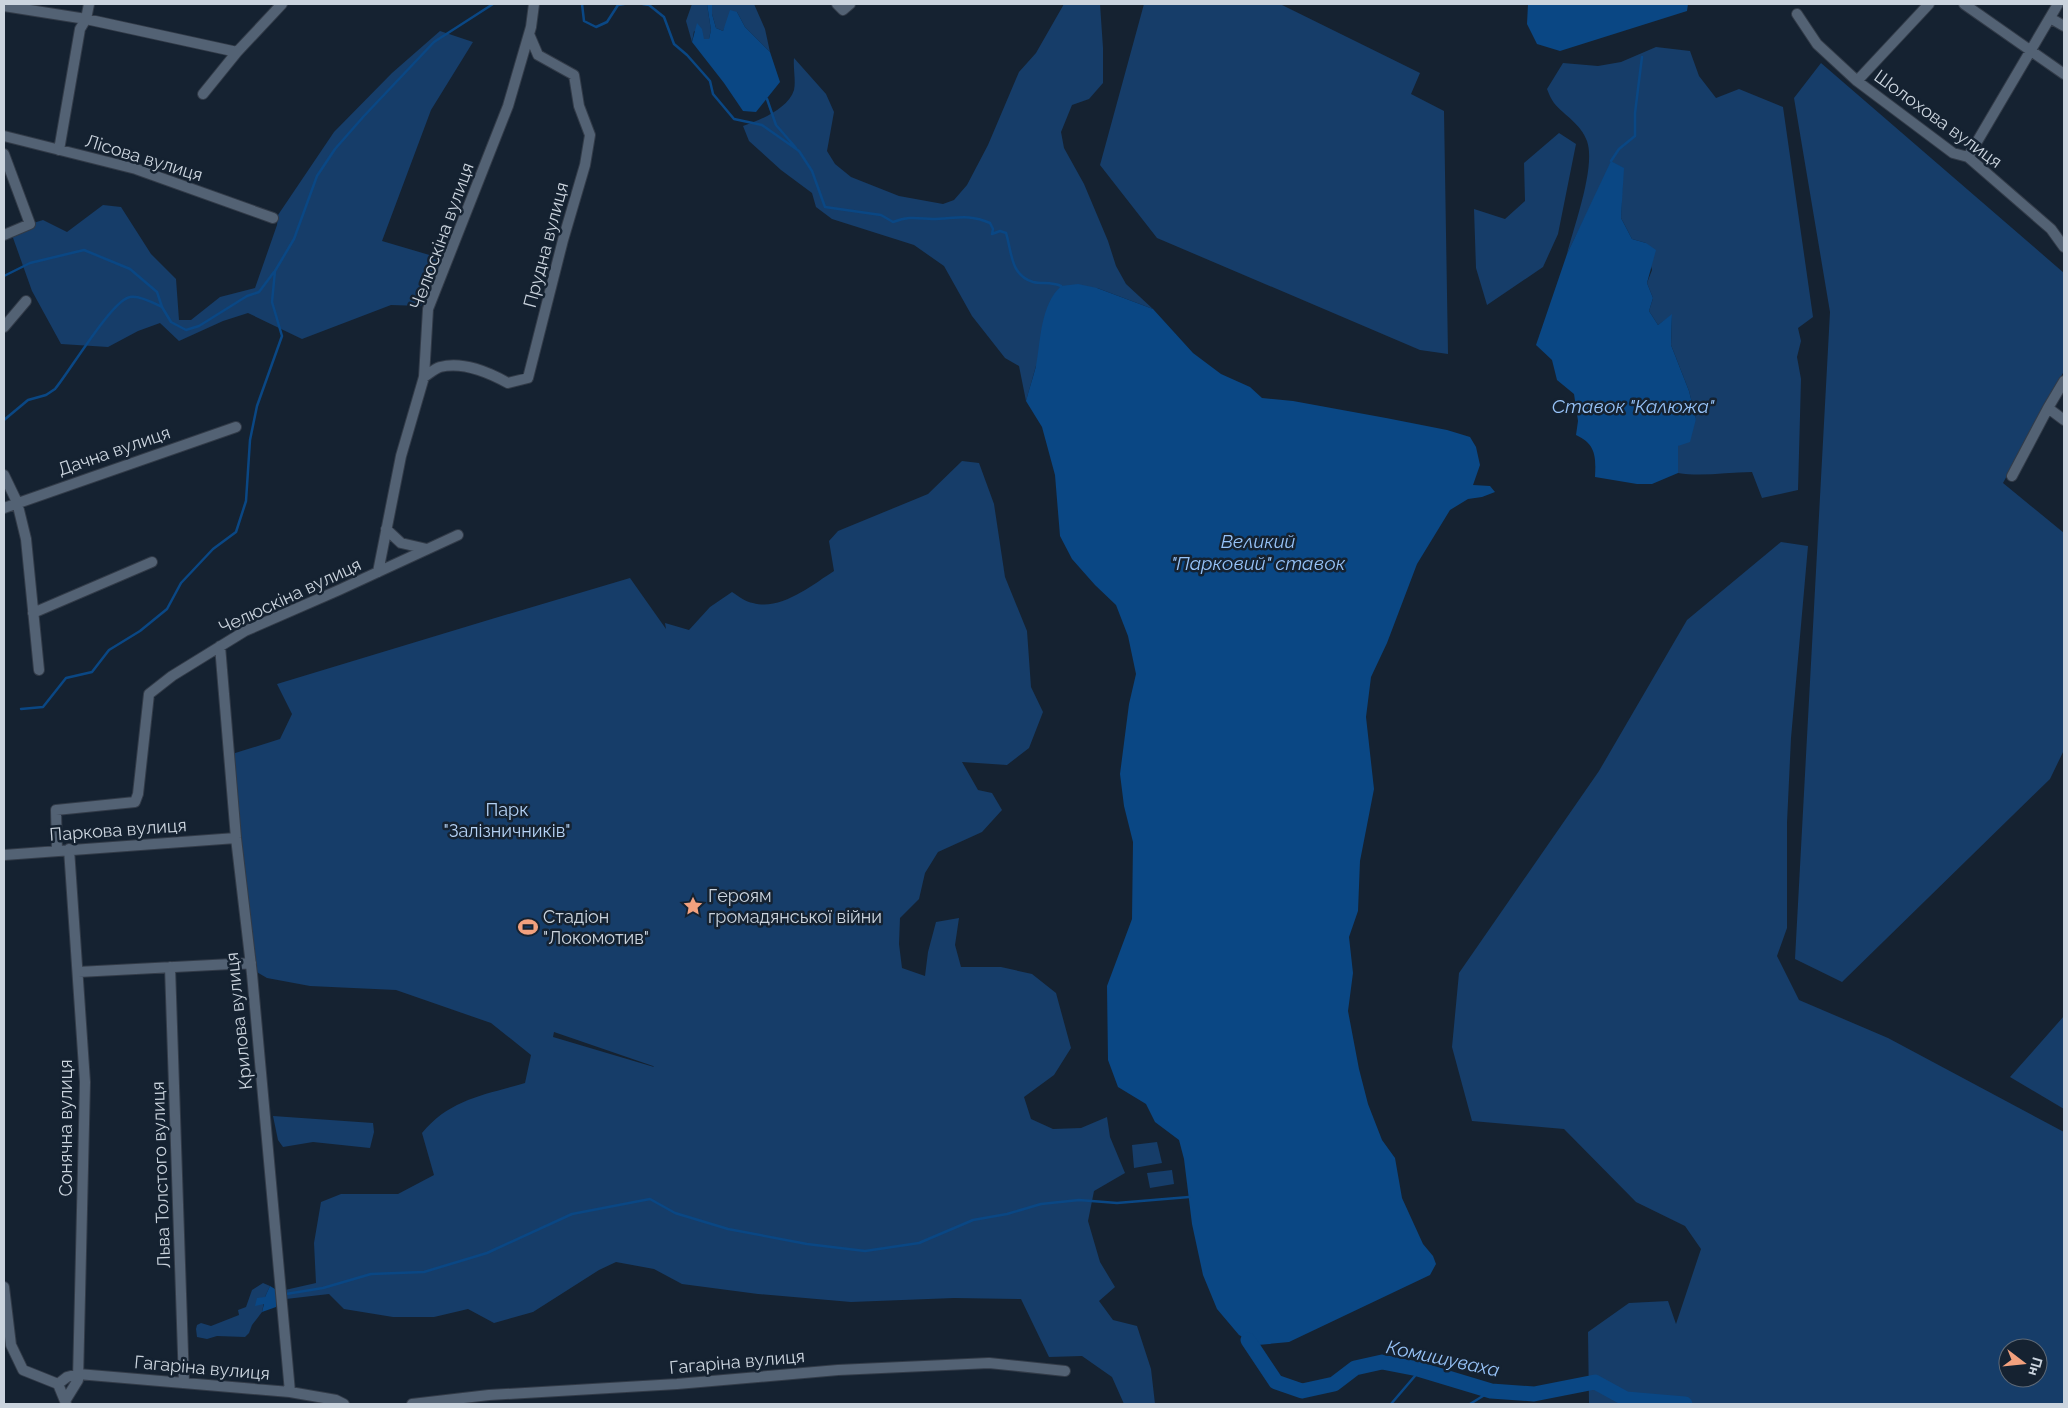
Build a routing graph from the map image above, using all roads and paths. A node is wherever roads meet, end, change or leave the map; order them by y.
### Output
1 (89, 4) edge
2 (282, 4) edge
3 (534, 4) edge
4 (837, 4) edge
5 (850, 4) edge
6 (1930, 4) edge
7 (1964, 4) edge
8 (2058, 4) edge
9 (4, 6) edge
10 (1797, 14) dead end
11 (2050, 18) junction
12 (86, 19) junction
13 (2064, 26) edge
14 (529, 34) junction
15 (2032, 50) junction
16 (237, 52) junction
17 (538, 55) junction
18 (521, 61) junction
19 (2064, 74) edge
20 (1857, 81) junction
21 (203, 94) dead end
22 (4, 136) edge
23 (59, 150) junction
24 (4, 154) edge
25 (1968, 157) junction
26 (273, 218) dead end
27 (4, 235) edge
28 (2064, 247) edge
29 (26, 301) dead end
30 (4, 327) edge
31 (424, 377) junction
32 (2064, 381) edge
33 (2048, 408) junction
34 (2064, 420) edge
35 (236, 427) dead end
36 (4, 476) edge
37 (2012, 476) dead end
38 (17, 502) junction
39 (4, 508) edge
40 (386, 529) junction
41 (458, 535) dead end
42 (427, 549) junction
43 (152, 562) dead end
44 (378, 572) junction
45 (33, 613) junction
46 (220, 646) junction
47 (39, 670) dead end
48 (236, 838) junction
49 (68, 849) junction
50 (57, 851) junction
51 (4, 855) edge
52 (250, 963) junction
53 (170, 967) junction
54 (78, 972) junction
55 (4, 1286) edge
56 (1065, 1371) dead end
57 (78, 1374) junction
58 (184, 1382) junction
59 (58, 1384) junction
60 (290, 1392) junction
61 (66, 1403) edge
62 (344, 1404) edge
63 (412, 1404) edge

1 - 12 street
2 - 16 street
3 - 14 street, Челюскіна вулиця
4 - 5 street
6 - 20 street
7 - 15 street
8 - 11 street
9 - 12 street
10 - 20 street, Шолохова вулиця
11 - 13 street
11 - 15 street
12 - 16 street
12 - 23 street
14 - 17 street
14 - 18 street, Челюскіна вулиця
15 - 19 street
15 - 25 street
16 - 21 street
17 - 18 street
17 - 31 street, Прудна вулиця
18 - 31 street, Челюскіна вулиця
20 - 25 street, Шолохова вулиця
22 - 23 street, Лісова вулиця
23 - 26 street, Лісова вулиця
24 - 27 street
25 - 28 street, Шолохова вулиця
29 - 30 street
31 - 40 street, Челюскіна вулиця
32 - 33 street
33 - 34 street
33 - 37 street
35 - 38 street, Дачна вулиця
36 - 38 street
38 - 39 street, Дачна вулиця
38 - 45 street
40 - 42 street
40 - 44 street, Челюскіна вулиця
41 - 42 street, Челюскіна вулиця
42 - 44 street, Челюскіна вулиця
43 - 45 street
44 - 46 street, Челюскіна вулиця
45 - 47 street
46 - 48 street, Крилова вулиця
46 - 50 street, Челюскіна вулиця
48 - 49 street, Паркова вулиця
48 - 52 street, Крилова вулиця
49 - 50 street, Паркова вулиця
49 - 54 street, Сонячна вулиця
50 - 51 street, Паркова вулиця
52 - 53 street
52 - 60 street, Крилова вулиця
53 - 54 street
53 - 58 street, Льва Толстого вулиця
54 - 57 street, Сонячна вулиця
55 - 59 street
56 - 63 street, Гагаріна вулиця
57 - 58 street, Гагаріна вулиця
57 - 59 street
57 - 61 street, Сонячна вулиця
58 - 60 street, Гагаріна вулиця
59 - 61 street
60 - 62 street, Гагаріна вулиця

